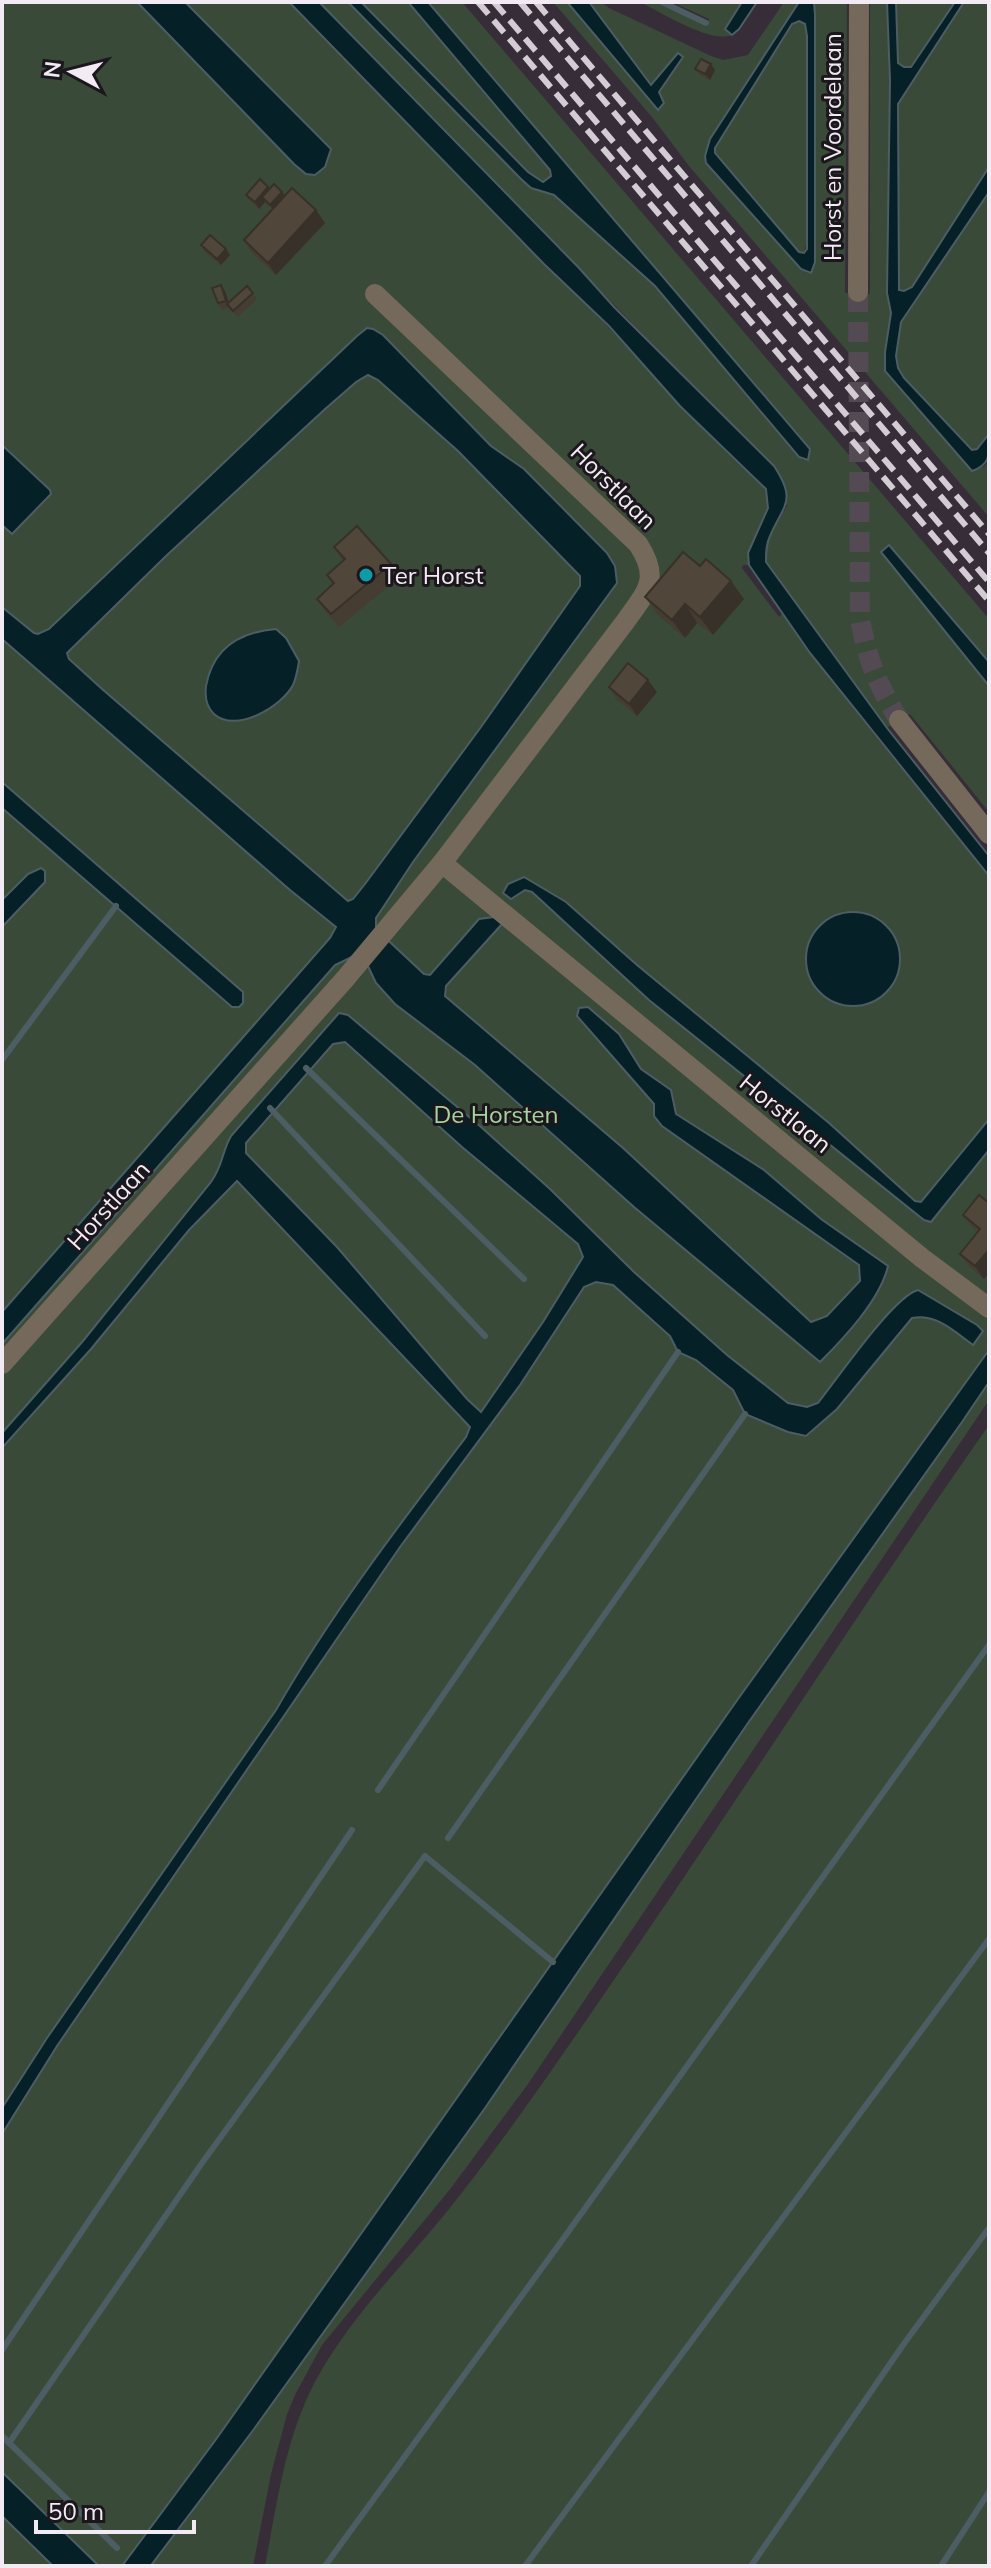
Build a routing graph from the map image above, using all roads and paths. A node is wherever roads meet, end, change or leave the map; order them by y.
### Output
1 (859, 2) edge
2 (858, 292) tunnel mouth
3 (375, 294) dead end
4 (899, 720) tunnel mouth
5 (989, 834) edge
6 (442, 863) junction
7 (989, 1308) edge
8 (2, 1364) edge

1 - 2 street, Horst en Voordelaan
3 - 6 street, Horstlaan
4 - 5 street
6 - 7 street, Horstlaan
6 - 8 street, Horstlaan

